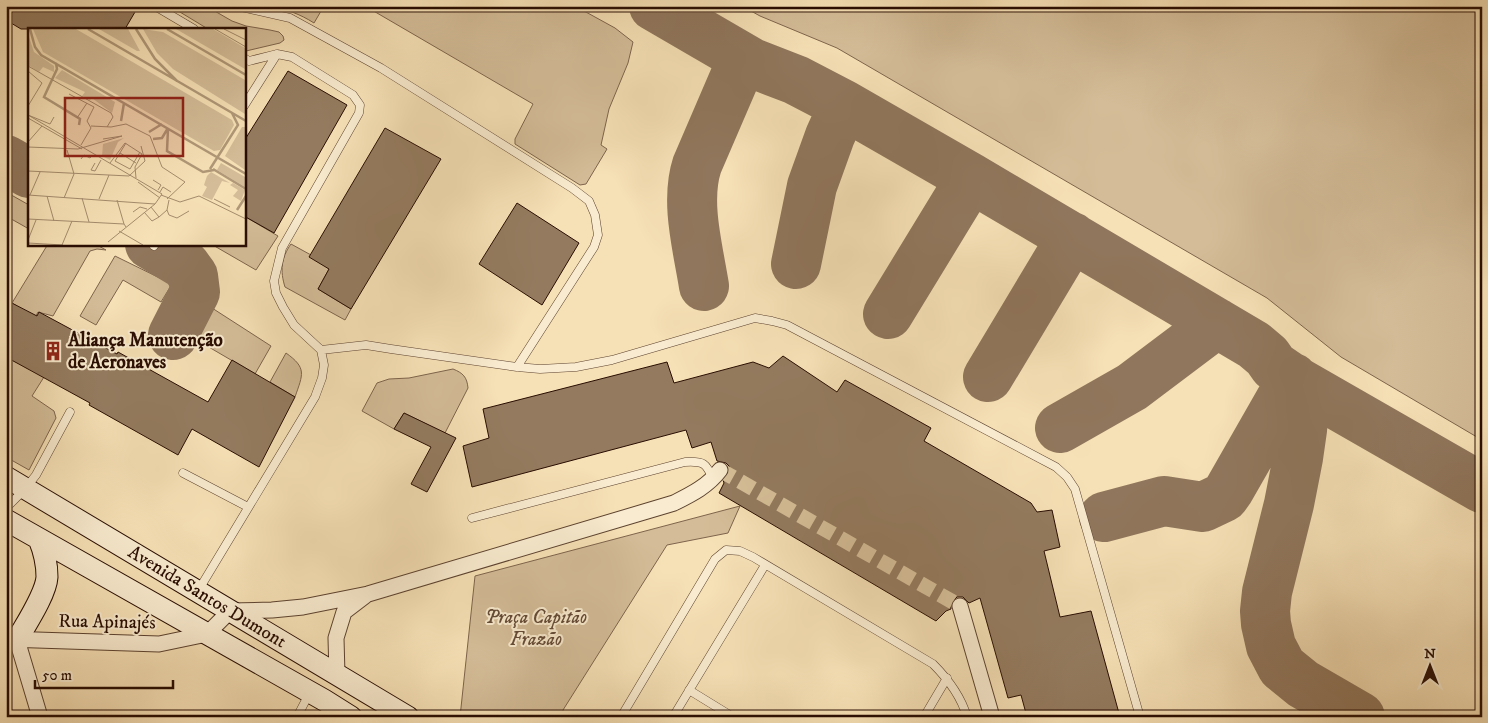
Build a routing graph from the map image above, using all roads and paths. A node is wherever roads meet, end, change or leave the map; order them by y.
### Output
1 (155, 6) edge
2 (237, 6) edge
3 (192, 28) edge
4 (277, 54) junction
5 (245, 58) edge
6 (245, 104) edge
7 (321, 350) junction
8 (517, 367) junction
9 (70, 412) dead end
10 (183, 473) dead end
11 (717, 474) joint
12 (6, 476) edge
13 (25, 489) junction
14 (248, 507) junction
15 (6, 508) edge
16 (472, 518) dead end
17 (6, 520) edge
18 (39, 538) junction
19 (765, 565) junction
20 (198, 591) junction
21 (368, 594) junction
22 (960, 606) tunnel mouth
23 (230, 610) junction
24 (207, 634) junction
25 (12, 640) edge
26 (337, 675) junction
27 (947, 678) junction
28 (690, 690) junction
29 (317, 696) junction
30 (40, 717) edge
31 (297, 717) edge
32 (351, 717) edge
33 (408, 717) edge
34 (621, 717) edge
35 (673, 717) edge
36 (733, 717) edge
37 (924, 717) edge
38 (968, 717) edge
39 (992, 717) edge
40 (1140, 717) edge

1 - 3 lane
2 - 8 lane
4 - 5 lane
4 - 6 lane
4 - 7 lane
7 - 8 lane
7 - 14 lane
8 - 40 lane
9 - 13 lane
10 - 14 lane
11 - 16 lane
11 - 21 street
12 - 13 main road, Avenida Santos Dumont
13 - 15 lane
13 - 20 main road, Avenida Santos Dumont
14 - 20 lane
17 - 18 main road, Avenida Santos Dumont
18 - 24 main road, Avenida Santos Dumont
18 - 25 main road
19 - 27 lane
19 - 28 lane
19 - 34 lane
20 - 23 main road, Avenida Santos Dumont
21 - 23 street
21 - 26 street
22 - 39 street
23 - 24 street
23 - 26 main road, Avenida Santos Dumont
24 - 25 street, Rua Apinajés
24 - 29 main road, Avenida Santos Dumont
25 - 30 street
26 - 29 main road
26 - 33 main road, Avenida Santos Dumont
27 - 37 lane
27 - 38 lane
28 - 35 lane
28 - 36 lane
29 - 31 lane
29 - 32 main road, Avenida Santos Dumont

